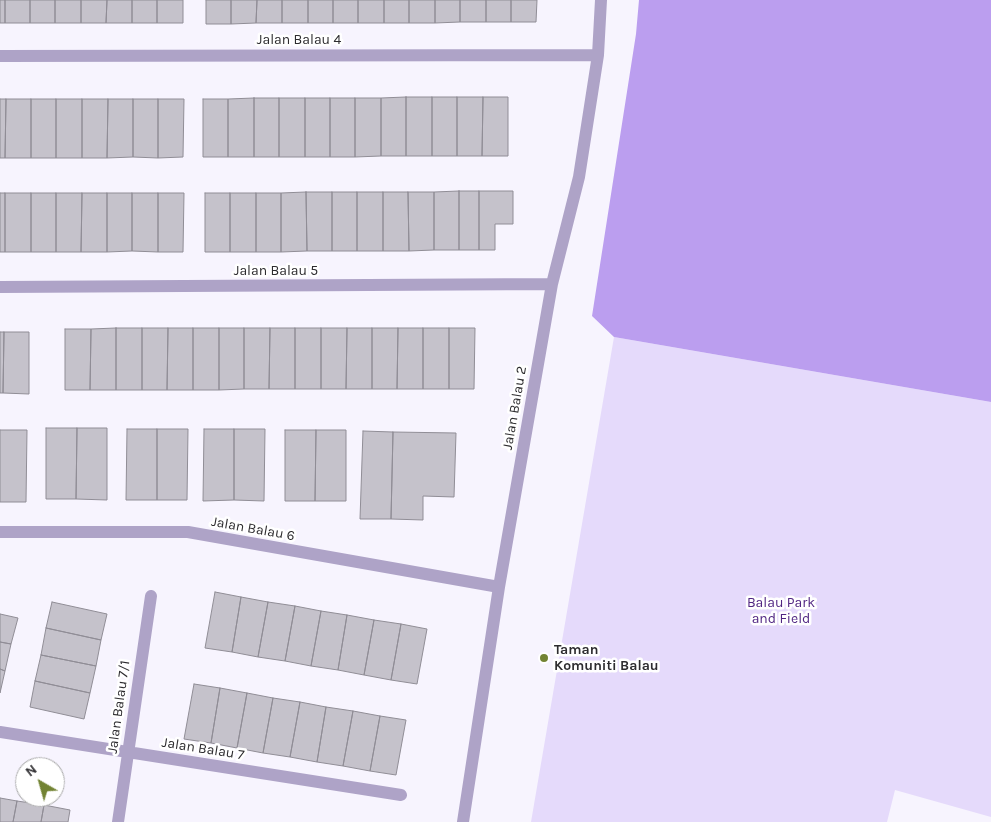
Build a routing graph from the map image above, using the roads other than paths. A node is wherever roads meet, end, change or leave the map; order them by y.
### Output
1 (601, 0) edge
2 (598, 55) junction
3 (0, 56) edge
4 (552, 284) junction
5 (0, 287) edge
6 (0, 532) edge
7 (499, 587) junction
8 (151, 596) dead end
9 (0, 732) edge
10 (128, 752) junction
11 (401, 795) dead end
12 (118, 822) edge
13 (463, 822) edge

1 - 2 street, Jalan Balau 2
2 - 3 street, Jalan Balau 4
2 - 4 street, Jalan Balau 2
4 - 5 street, Jalan Balau 5
4 - 7 street, Jalan Balau 2
6 - 7 street, Jalan Balau 6
7 - 13 street, Jalan Balau 2
8 - 10 street, Jalan Balau 7/1
9 - 10 street, Jalan Balau 7
10 - 11 street, Jalan Balau 7
10 - 12 street, Jalan Balau 7/1

